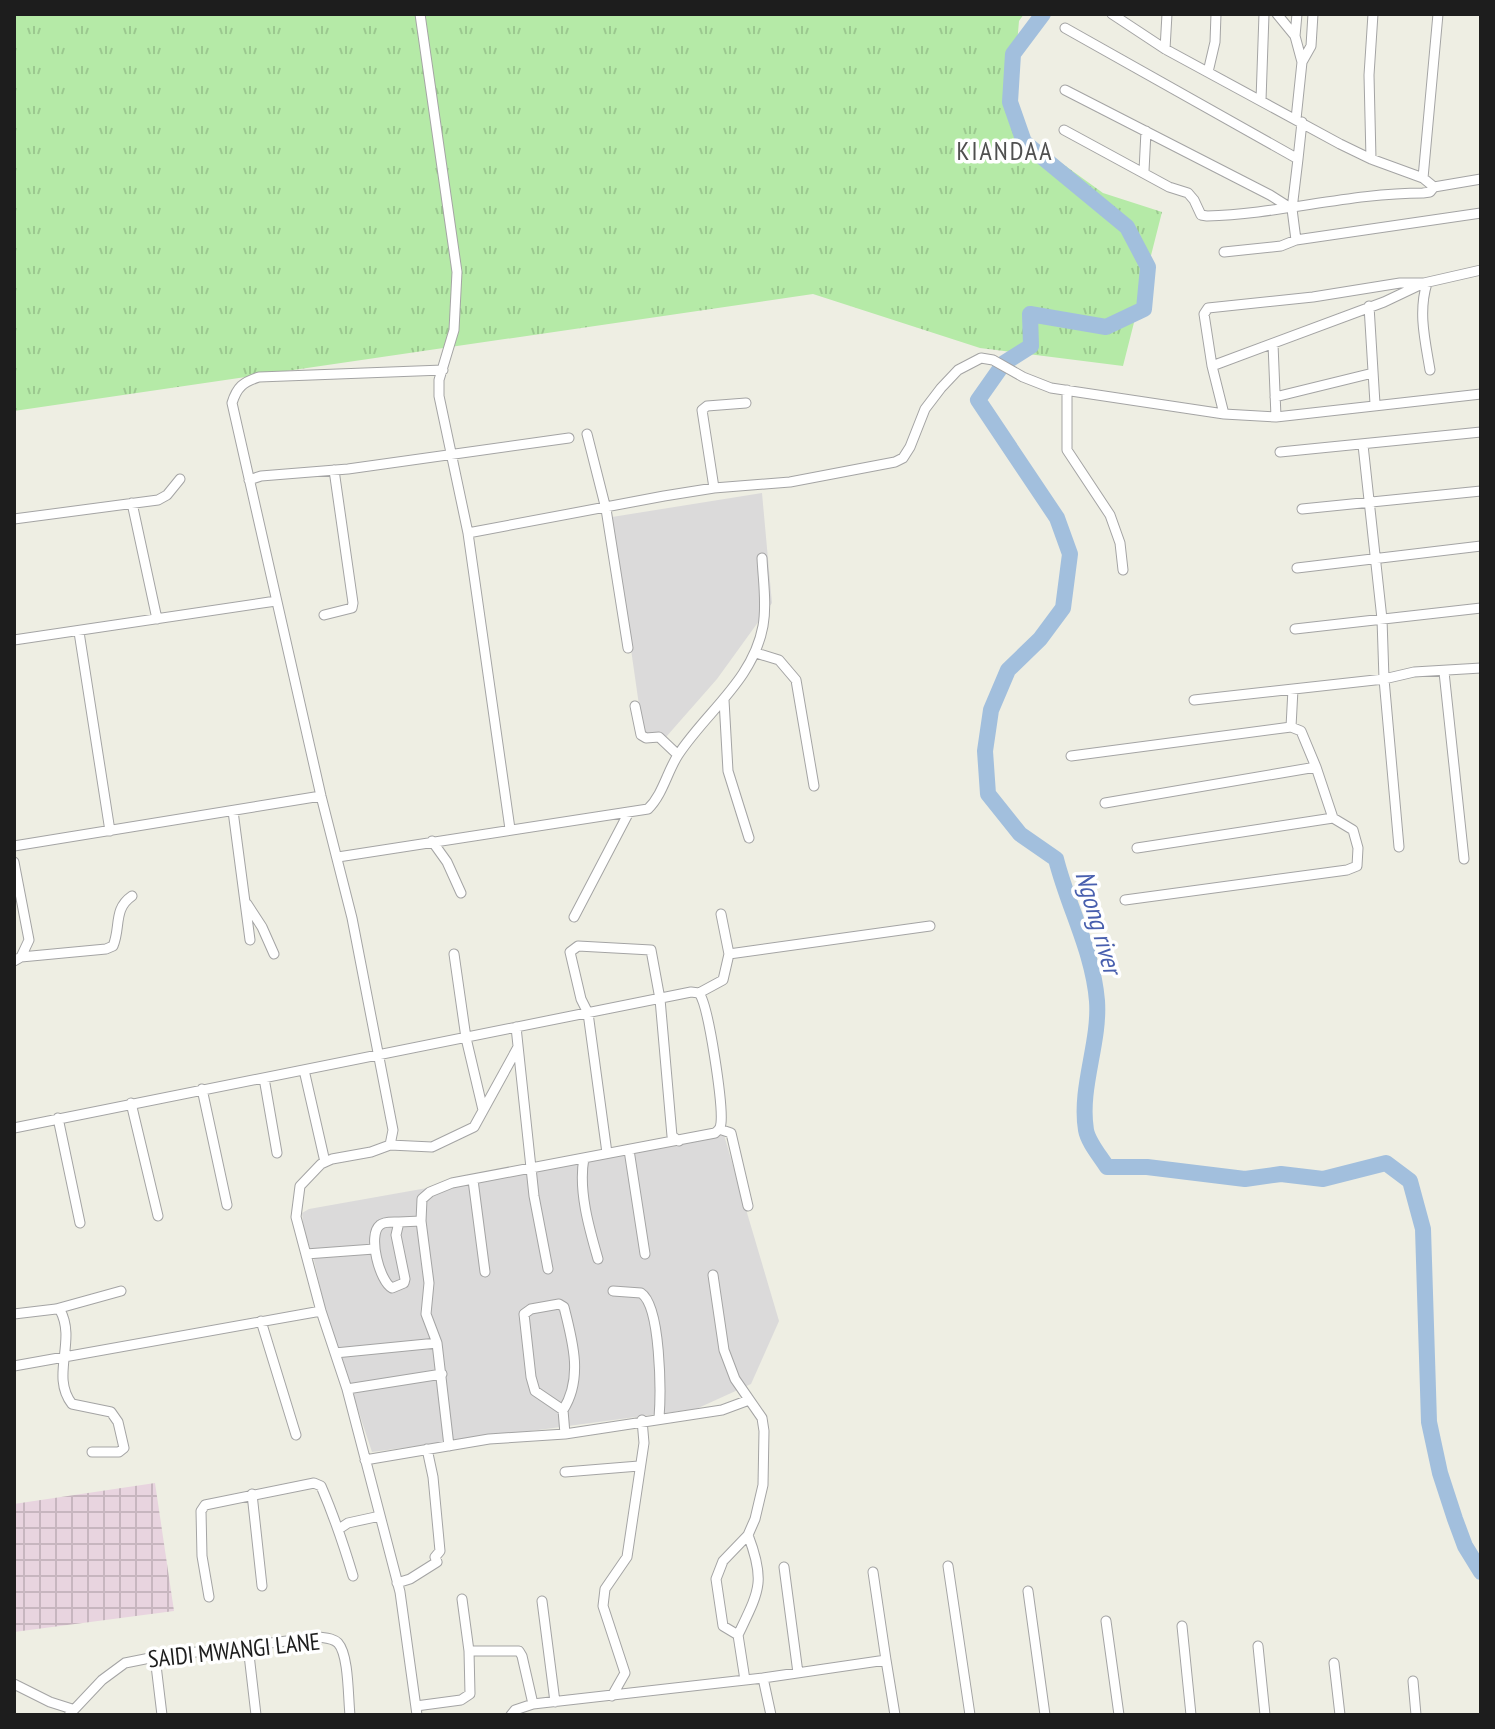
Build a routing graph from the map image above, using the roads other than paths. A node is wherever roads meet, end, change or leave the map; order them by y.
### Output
1 (420, 14) edge
2 (1112, 14) edge
3 (1167, 14) edge
4 (1216, 14) edge
5 (1264, 14) edge
6 (1277, 14) edge
7 (1297, 14) edge
8 (1313, 14) edge
9 (1373, 14) edge
10 (1438, 14) edge
11 (1065, 28) dead end
12 (1295, 36) junction
13 (1165, 49) junction
14 (1302, 62) junction
15 (1208, 72) junction
16 (1065, 90) dead end
17 (1261, 100) junction
18 (1299, 120) junction
19 (1064, 130) dead end
20 (1146, 131) junction
21 (1298, 159) junction
22 (1371, 159) junction
23 (1144, 171) junction
24 (1423, 178) junction
25 (1481, 179) edge
26 (1434, 187) junction
27 (1292, 209) junction
28 (1481, 213) edge
29 (1296, 240) junction
30 (1224, 252) dead end
31 (1481, 270) edge
32 (1426, 283) junction
33 (1369, 306) junction
34 (1273, 344) junction
35 (1212, 366) junction
36 (443, 370) junction
37 (1430, 370) dead end
38 (1373, 373) junction
39 (1067, 390) junction
40 (1481, 394) edge
41 (1275, 397) junction
42 (746, 403) dead end
43 (1375, 404) junction
44 (1224, 414) junction
45 (1276, 417) junction
46 (1481, 432) edge
47 (587, 434) dead end
48 (569, 438) dead end
49 (1363, 445) junction
50 (1280, 452) dead end
51 (451, 455) junction
52 (334, 470) junction
53 (180, 479) dead end
54 (249, 480) junction
55 (714, 488) junction
56 (1481, 491) edge
57 (132, 503) junction
58 (1369, 503) junction
59 (606, 509) junction
60 (1302, 509) dead end
61 (14, 519) edge
62 (468, 533) junction
63 (1481, 546) edge
64 (762, 558) dead end
65 (1377, 558) junction
66 (1297, 568) dead end
67 (1123, 570) dead end
68 (276, 601) junction
69 (1481, 608) edge
70 (324, 615) dead end
71 (157, 619) junction
72 (1382, 619) junction
73 (1295, 629) dead end
74 (79, 632) junction
75 (14, 640) edge
76 (628, 648) dead end
77 (756, 653) junction
78 (1481, 668) edge
79 (1444, 672) junction
80 (1384, 679) junction
81 (1293, 689) junction
82 (724, 700) junction
83 (1194, 700) dead end
84 (635, 706) dead end
85 (1291, 727) junction
86 (678, 755) junction
87 (1071, 756) dead end
88 (1316, 767) junction
89 (814, 786) dead end
90 (321, 796) junction
91 (1105, 803) dead end
92 (233, 811) junction
93 (629, 812) junction
94 (1333, 818) junction
95 (510, 829) junction
96 (110, 831) junction
97 (749, 838) dead end
98 (432, 841) junction
99 (14, 846) edge
100 (1399, 847) dead end
101 (1137, 848) dead end
102 (338, 857) junction
103 (1464, 859) dead end
104 (14, 862) edge
105 (461, 893) dead end
106 (132, 896) dead end
107 (1125, 900) dead end
108 (245, 902) junction
109 (721, 914) dead end
110 (574, 917) dead end
111 (930, 926) dead end
112 (250, 940) dead end
113 (274, 954) dead end
114 (454, 954) dead end
115 (729, 954) junction
116 (18, 959) edge
117 (699, 993) junction
118 (660, 999) junction
119 (588, 1013) junction
120 (516, 1027) junction
121 (466, 1038) junction
122 (519, 1046) junction
123 (377, 1054) junction
124 (304, 1070) junction
125 (264, 1078) junction
126 (202, 1089) junction
127 (131, 1103) junction
128 (483, 1110) junction
129 (58, 1118) junction
130 (14, 1127) edge
131 (719, 1129) junction
132 (679, 1141) junction
133 (390, 1145) junction
134 (629, 1150) junction
135 (277, 1153) dead end
136 (607, 1153) junction
137 (584, 1158) junction
138 (325, 1162) junction
139 (532, 1169) junction
140 (473, 1180) junction
141 (227, 1205) dead end
142 (748, 1206) dead end
143 (158, 1216) dead end
144 (421, 1221) junction
145 (399, 1222) junction
146 (80, 1223) dead end
147 (374, 1249) junction
148 (306, 1254) junction
149 (645, 1254) dead end
150 (598, 1259) dead end
151 (548, 1269) dead end
152 (485, 1272) dead end
153 (713, 1275) dead end
154 (121, 1291) dead end
155 (613, 1291) dead end
156 (56, 1309) junction
157 (321, 1311) junction
158 (14, 1314) edge
159 (261, 1321) junction
160 (437, 1343) junction
161 (335, 1353) junction
162 (64, 1355) junction
163 (14, 1366) edge
164 (442, 1374) junction
165 (347, 1389) junction
166 (749, 1400) junction
167 (563, 1410) junction
168 (659, 1418) junction
169 (642, 1420) junction
170 (565, 1434) junction
171 (296, 1435) dead end
172 (449, 1446) junction
173 (427, 1449) junction
174 (92, 1452) dead end
175 (365, 1460) junction
176 (639, 1466) junction
177 (565, 1472) dead end
178 (252, 1494) junction
179 (380, 1516) junction
180 (339, 1529) junction
181 (748, 1535) junction
182 (948, 1566) dead end
183 (784, 1567) dead end
184 (873, 1572) dead end
185 (353, 1576) dead end
186 (397, 1583) junction
187 (262, 1586) dead end
188 (1028, 1591) dead end
189 (209, 1597) dead end
190 (462, 1599) dead end
191 (542, 1601) dead end
192 (1106, 1621) dead end
193 (1182, 1626) dead end
194 (738, 1635) junction
195 (248, 1646) junction
196 (1258, 1646) dead end
197 (469, 1651) junction
198 (155, 1657) junction
199 (886, 1660) junction
200 (1334, 1663) dead end
201 (798, 1673) junction
202 (763, 1678) junction
203 (745, 1680) junction
204 (1413, 1681) dead end
205 (14, 1684) edge
206 (612, 1696) junction
207 (555, 1702) junction
208 (533, 1704) junction
209 (416, 1710) edge
210 (71, 1712) edge
211 (162, 1715) edge
212 (256, 1715) edge
213 (350, 1715) edge
214 (511, 1715) edge
215 (771, 1715) edge
216 (895, 1715) edge
217 (970, 1715) edge
218 (1045, 1715) edge
219 (1119, 1715) edge
220 (1191, 1715) edge
221 (1265, 1715) edge
222 (1340, 1715) edge
223 (1416, 1715) edge

1 - 36 street
2 - 13 street
3 - 13 street
4 - 15 street
5 - 17 street
6 - 12 street
7 - 12 street
8 - 14 street
9 - 22 street
10 - 24 street
11 - 21 street
12 - 14 street
13 - 15 street
14 - 18 street
15 - 17 street
16 - 20 street
17 - 18 street
18 - 21 street
18 - 22 street
19 - 23 street
20 - 23 street
20 - 27 street
21 - 27 street
22 - 24 street
23 - 27 street
24 - 26 street
25 - 26 street
26 - 27 street
27 - 29 street
28 - 29 street
29 - 30 street
31 - 32 street
32 - 33 street
32 - 35 street
32 - 37 street
33 - 34 street
33 - 38 street
34 - 35 street
34 - 41 street
35 - 44 street
36 - 51 street
36 - 54 street
38 - 41 street
38 - 43 street
39 - 44 street
39 - 55 street
39 - 67 street
40 - 43 street
41 - 45 street
42 - 55 street
43 - 45 street
44 - 45 street
46 - 49 street
47 - 59 street
48 - 51 street
49 - 50 street
49 - 58 street
51 - 52 street
51 - 62 street
52 - 54 street
52 - 70 street
53 - 57 street
54 - 68 street
55 - 59 street
56 - 58 street
57 - 61 street
57 - 71 street
58 - 60 street
58 - 65 street
59 - 62 street
59 - 76 street
62 - 95 street
63 - 65 street
64 - 77 street
65 - 66 street
65 - 72 street
68 - 71 street
68 - 90 street
69 - 72 street
71 - 74 street
72 - 73 street
72 - 80 street
74 - 75 street
74 - 96 street
77 - 82 street
77 - 89 street
78 - 79 street
79 - 80 street
79 - 103 street
80 - 81 street
80 - 100 street
81 - 83 street
81 - 85 street
82 - 86 street
82 - 97 street
84 - 86 street
85 - 87 street
85 - 88 street
86 - 93 street
88 - 91 street
88 - 94 street
90 - 92 street
90 - 102 street
92 - 96 street
92 - 108 street
93 - 95 street
93 - 110 street
94 - 101 street
94 - 107 street
95 - 98 street
96 - 99 street
98 - 102 street
98 - 105 street
102 - 123 street
104 - 116 street
106 - 116 street
108 - 112 street
108 - 113 street
109 - 115 street
111 - 115 street
114 - 121 street
115 - 117 street
117 - 118 street
117 - 131 street
118 - 119 street
118 - 119 street
118 - 132 street
119 - 120 street
119 - 136 street
120 - 121 street
120 - 122 street
121 - 123 street
121 - 128 street
122 - 128 street
122 - 139 street
123 - 124 street
123 - 133 street
124 - 125 street
124 - 138 street
125 - 126 street
125 - 135 street
126 - 127 street
126 - 141 street
127 - 129 street
127 - 143 street
128 - 133 street
129 - 130 street
129 - 146 street
131 - 132 street
131 - 142 street
132 - 134 street
133 - 138 street
134 - 136 street
134 - 149 street
136 - 137 street
137 - 139 street
137 - 150 street
138 - 148 street
139 - 140 street
139 - 151 street
140 - 144 street
140 - 152 street
144 - 145 street
144 - 160 street
145 - 147 street
145 - 147 street
147 - 148 street
148 - 157 street
153 - 166 street
154 - 156 street
155 - 168 street
156 - 158 street
156 - 162 street
157 - 159 street
157 - 161 street
159 - 162 street
159 - 171 street
160 - 161 street
160 - 164 street
161 - 165 street
162 - 163 street
162 - 174 street
164 - 165 street
164 - 172 street
165 - 175 street
166 - 168 street
166 - 181 street
167 - 167 street
167 - 170 street
168 - 169 street
169 - 170 street
169 - 176 street
170 - 172 street
172 - 173 street
173 - 175 street
173 - 186 street
175 - 179 street
176 - 177 street
176 - 206 street
178 - 180 street
178 - 187 street
178 - 189 street
179 - 180 street
179 - 186 street
180 - 185 street
181 - 194 street
181 - 194 street
182 - 217 street
183 - 201 street
184 - 199 street
186 - 209 street
188 - 218 street
190 - 197 street
191 - 207 street
192 - 219 street
193 - 220 street
194 - 203 street
195 - 198 street, SAIDI MWANGI LANE
195 - 212 street
195 - 213 street, SAIDI MWANGI LANE
196 - 221 street
197 - 208 street
197 - 209 street
198 - 210 street, SAIDI MWANGI LANE
198 - 211 street
199 - 201 street
199 - 216 street
200 - 222 street
201 - 202 street
202 - 203 street
202 - 215 street
203 - 206 street
204 - 223 street
205 - 210 street
206 - 207 street
207 - 208 street
208 - 214 street

